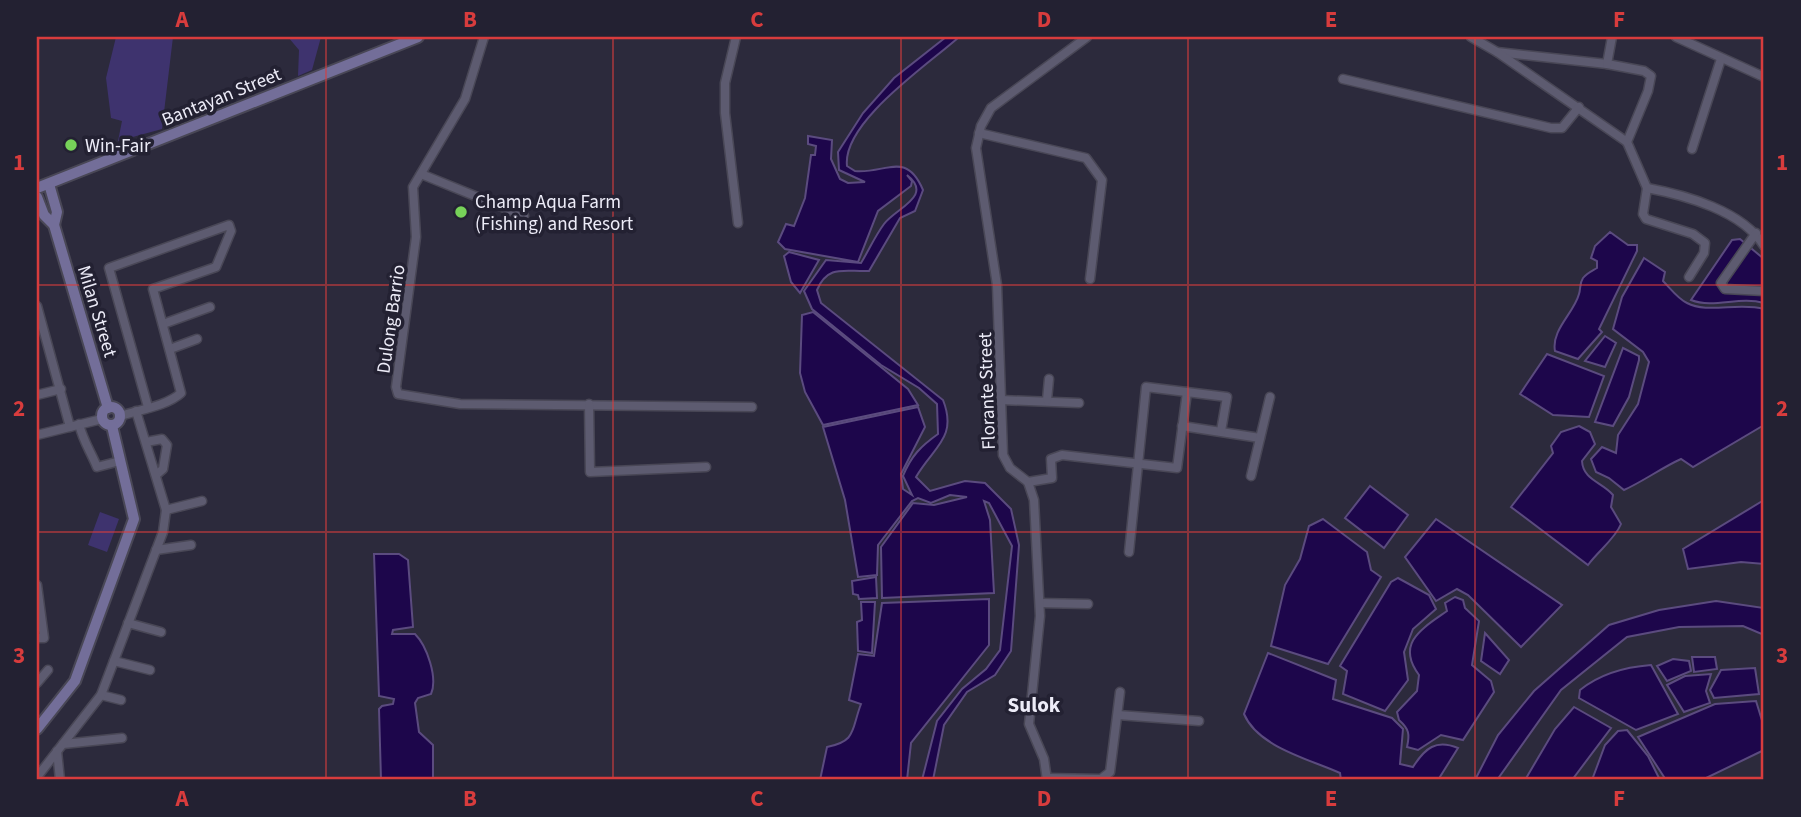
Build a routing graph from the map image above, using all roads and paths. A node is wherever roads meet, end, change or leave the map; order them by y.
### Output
1 (418, 37) edge
2 (484, 37) edge
3 (736, 37) edge
4 (1087, 37) edge
5 (1471, 37) edge
6 (1612, 37) edge
7 (1676, 37) edge
8 (1497, 52) junction
9 (1721, 59) junction
10 (1607, 64) junction
11 (1764, 77) edge
12 (1343, 79) dead end
13 (1579, 107) junction
14 (979, 133) junction
15 (1627, 142) junction
16 (1692, 149) dead end
17 (421, 174) junction
18 (49, 184) junction
19 (1647, 187) junction
20 (37, 188) edge
21 (37, 197) edge
22 (524, 216) dead end
23 (738, 223) dead end
24 (54, 225) junction
25 (1756, 233) junction
26 (1764, 246) edge
27 (1689, 277) dead end
28 (1090, 279) dead end
29 (1764, 291) edge
30 (37, 306) edge
31 (210, 307) dead end
32 (163, 324) junction
33 (197, 339) dead end
34 (170, 349) junction
35 (1049, 379) dead end
36 (61, 389) junction
37 (1187, 392) junction
38 (37, 396) edge
39 (1270, 397) dead end
40 (1001, 400) junction
41 (1047, 400) junction
42 (1079, 403) dead end
43 (589, 404) junction
44 (148, 407) junction
45 (752, 407) dead end
46 (108, 408) junction
47 (136, 411) junction
48 (120, 416) junction
49 (102, 419) junction
50 (79, 424) junction
51 (70, 426) junction
52 (112, 426) junction
53 (1182, 426) junction
54 (1221, 431) junction
55 (37, 435) edge
56 (1260, 438) junction
57 (146, 442) junction
58 (120, 461) junction
59 (1138, 464) junction
60 (706, 467) dead end
61 (156, 475) junction
62 (1251, 476) dead end
63 (1028, 482) junction
64 (202, 501) dead end
65 (166, 510) junction
66 (191, 545) dead end
67 (156, 550) junction
68 (1129, 552) dead end
69 (37, 591) edge
70 (1040, 603) junction
71 (1088, 604) dead end
72 (128, 623) junction
73 (161, 632) dead end
74 (37, 638) edge
75 (114, 661) junction
76 (48, 670) dead end
77 (150, 670) dead end
78 (37, 683) edge
79 (1121, 692) dead end
80 (101, 695) junction
81 (121, 700) dead end
82 (1118, 715) junction
83 (1199, 721) dead end
84 (37, 729) edge
85 (122, 738) dead end
86 (60, 747) junction
87 (37, 777) edge
88 (1047, 779) edge
89 (60, 780) edge
90 (1101, 780) edge

1 - 18 street, Bantayan Street
2 - 17 street, Dulong Barrio
3 - 23 street
4 - 14 street
5 - 8 street
6 - 10 street
7 - 9 street
8 - 10 street
8 - 13 street
9 - 11 street
9 - 16 street
10 - 15 street
12 - 13 street
13 - 15 street
14 - 28 street
14 - 40 street, Florante Street
15 - 19 street
17 - 22 street
17 - 43 street, Dulong Barrio
18 - 20 street, Bantayan Street
18 - 24 street, Milan Street
19 - 25 street
19 - 27 street
21 - 24 street, Milan Street
24 - 46 street, Milan Street
25 - 26 street
25 - 29 street
30 - 36 street
31 - 32 street
32 - 34 street
32 - 44 street
33 - 34 street
34 - 44 street
35 - 41 street
36 - 38 street
36 - 51 street
37 - 53 street
37 - 54 street
37 - 59 street
39 - 56 street
40 - 41 street
40 - 63 street, Florante Street
41 - 42 street
43 - 45 street, Dulong Barrio
43 - 60 street
44 - 47 street
46 - 48 street
46 - 49 street
47 - 48 street
47 - 57 street
48 - 52 street
49 - 50 street
49 - 52 street
50 - 51 street
50 - 58 street
51 - 55 street
52 - 58 street
53 - 54 street
53 - 59 street
54 - 56 street
56 - 62 street
57 - 61 street
57 - 61 street
58 - 84 street
59 - 63 street
59 - 68 street
61 - 65 street
63 - 70 street
64 - 65 street
65 - 67 street
66 - 67 street
67 - 72 street
69 - 74 street
70 - 71 street
70 - 88 street
72 - 73 street
72 - 75 street
75 - 77 street
75 - 80 street
76 - 78 street
79 - 82 street
80 - 81 street
80 - 86 street
82 - 83 street
82 - 90 street
85 - 86 street
86 - 87 street
86 - 89 street
88 - 90 street

